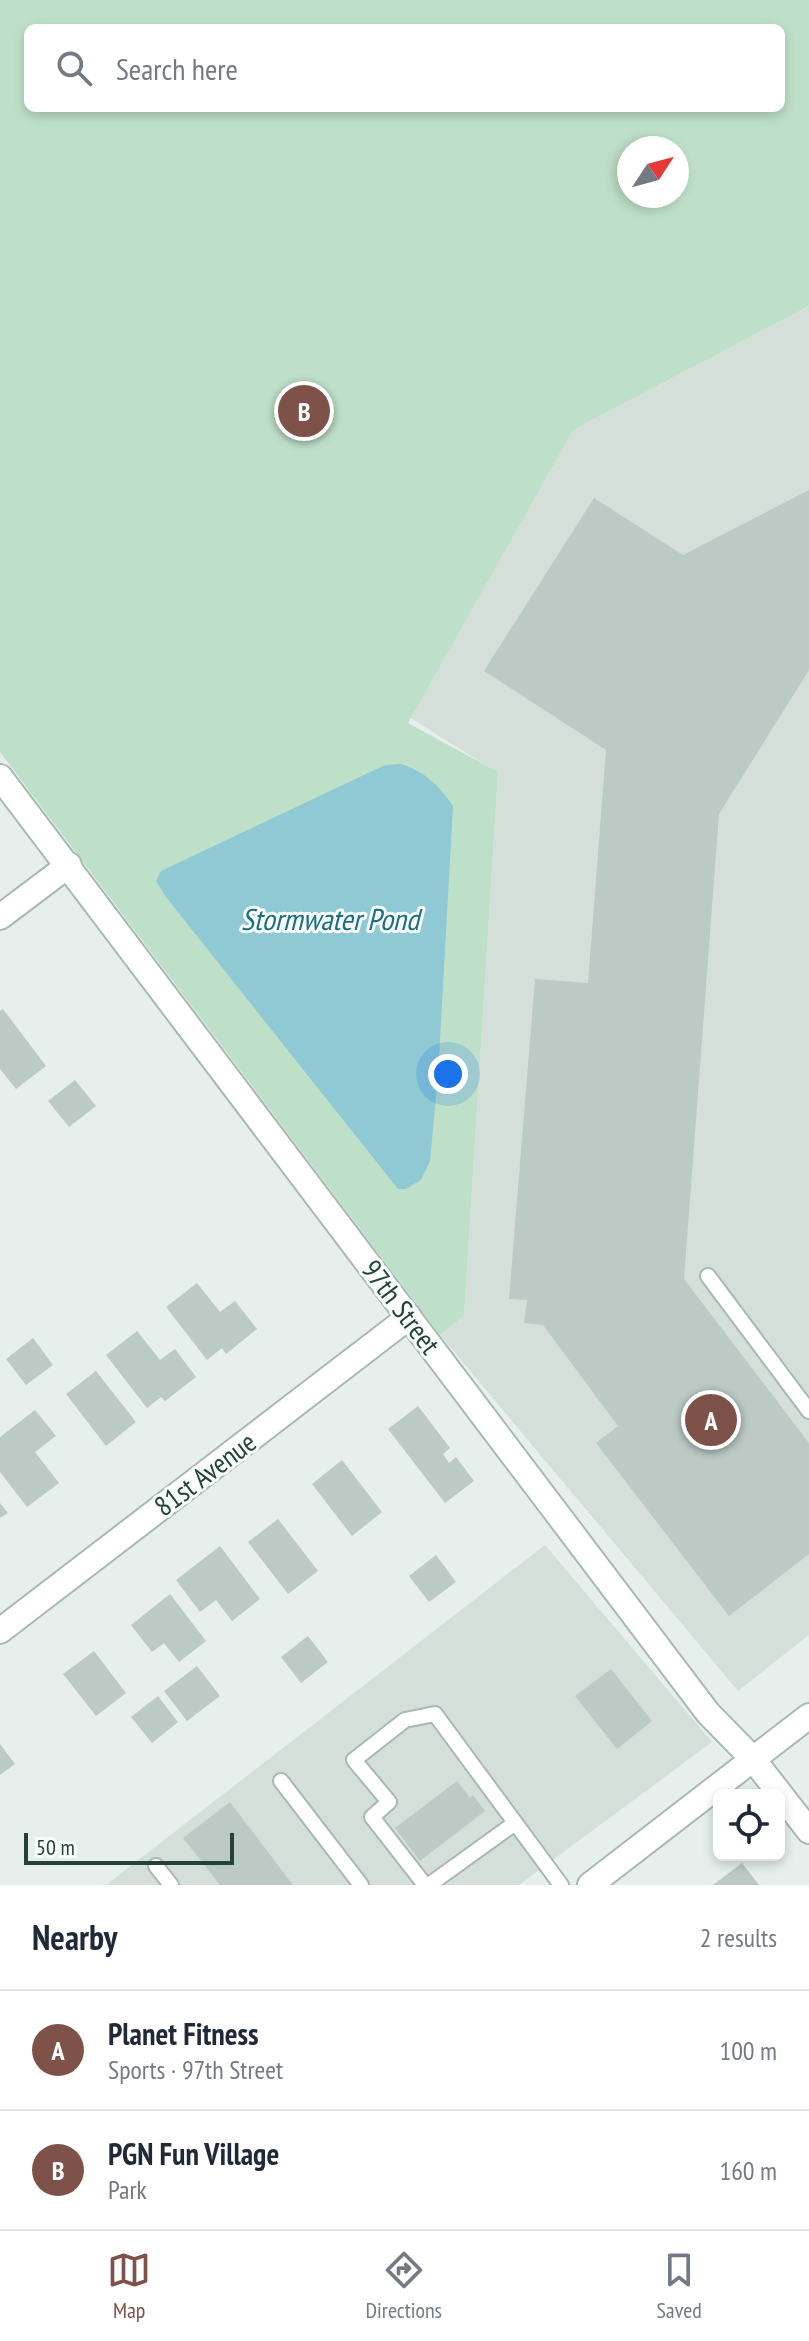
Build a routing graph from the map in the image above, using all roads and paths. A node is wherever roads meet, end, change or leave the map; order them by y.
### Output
1 (0, 777) edge
2 (69, 865) junction
3 (0, 917) edge
4 (708, 1276) dead end
5 (409, 1317) junction
6 (809, 1411) edge
7 (0, 1631) edge
8 (809, 1716) edge
9 (753, 1759) junction
10 (281, 1781) dead end
11 (515, 1823) junction
12 (809, 1831) edge
13 (156, 1866) dead end
14 (171, 1885) edge
15 (361, 1885) edge
16 (427, 1885) edge
17 (561, 1885) edge
18 (590, 1885) edge

1 - 2 street, 97th Street
2 - 3 street
2 - 5 street, 97th Street
4 - 6 lane
5 - 7 street, 81st Avenue
5 - 9 street, 97th Street
8 - 9 street
9 - 12 street, 97th Street
9 - 18 street
10 - 15 lane
11 - 16 lane
11 - 16 lane
11 - 17 lane
13 - 14 lane

